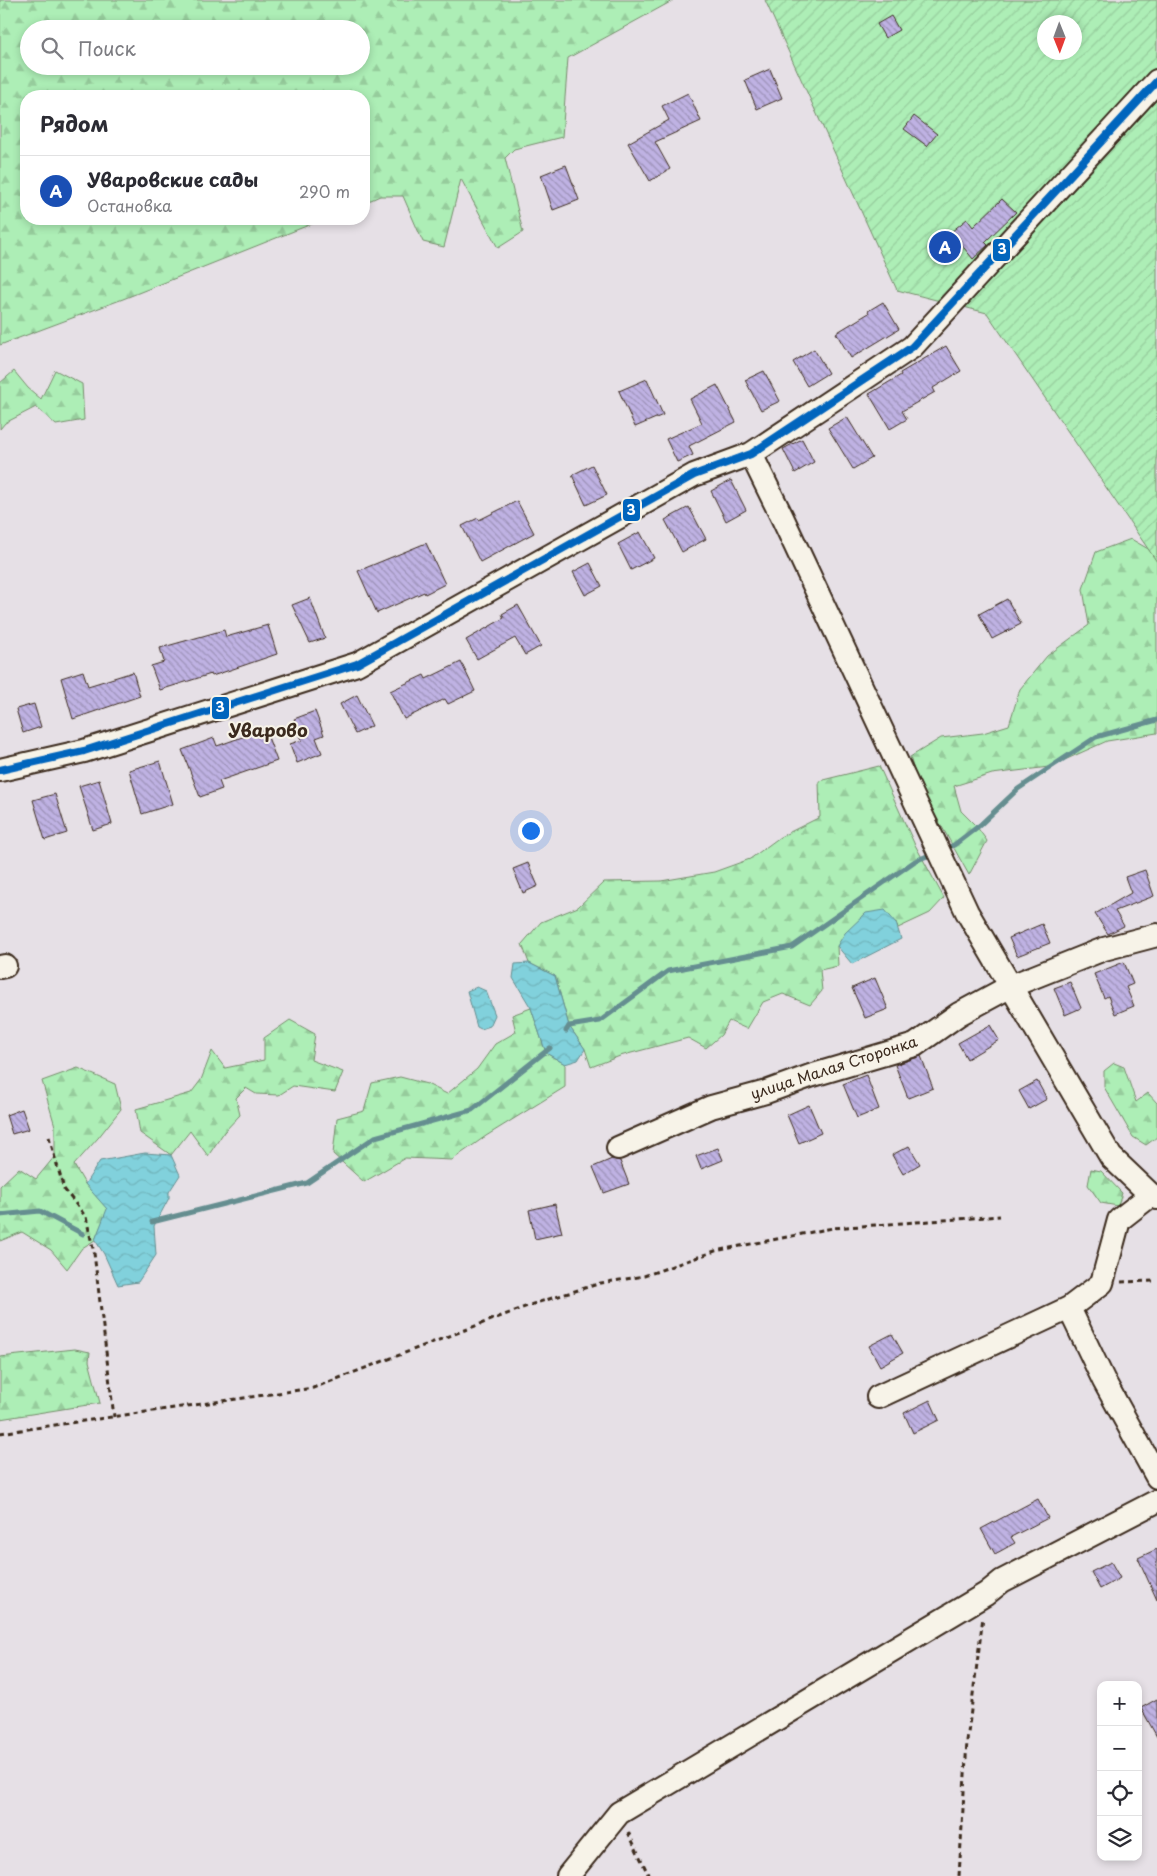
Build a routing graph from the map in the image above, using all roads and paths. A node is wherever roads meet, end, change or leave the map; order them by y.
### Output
1 (1157, 81) edge
2 (751, 454) junction
3 (0, 770) edge
4 (1157, 935) edge
5 (1011, 986) junction
6 (49, 1137) dead end
7 (618, 1148) dead end
8 (1154, 1197) edge
9 (1000, 1216) dead end
10 (1157, 1281) edge
11 (1102, 1283) junction
12 (1070, 1308) junction
13 (878, 1398) dead end
14 (114, 1417) junction
15 (0, 1433) edge
16 (1157, 1477) edge
17 (1157, 1501) edge
18 (986, 1594) junction
19 (619, 1813) junction
20 (568, 1876) edge
21 (649, 1876) edge
22 (959, 1876) edge

1 - 2 street
2 - 3 street
2 - 5 street
4 - 5 street, улица Малая Сторонка
5 - 7 street, улица Малая Сторонка
5 - 8 street
6 - 14 path
8 - 11 street
9 - 14 path
10 - 11 path
11 - 12 street
12 - 13 street
12 - 16 street
14 - 15 path
17 - 18 street
18 - 19 street
18 - 22 path
19 - 20 street
19 - 21 path

